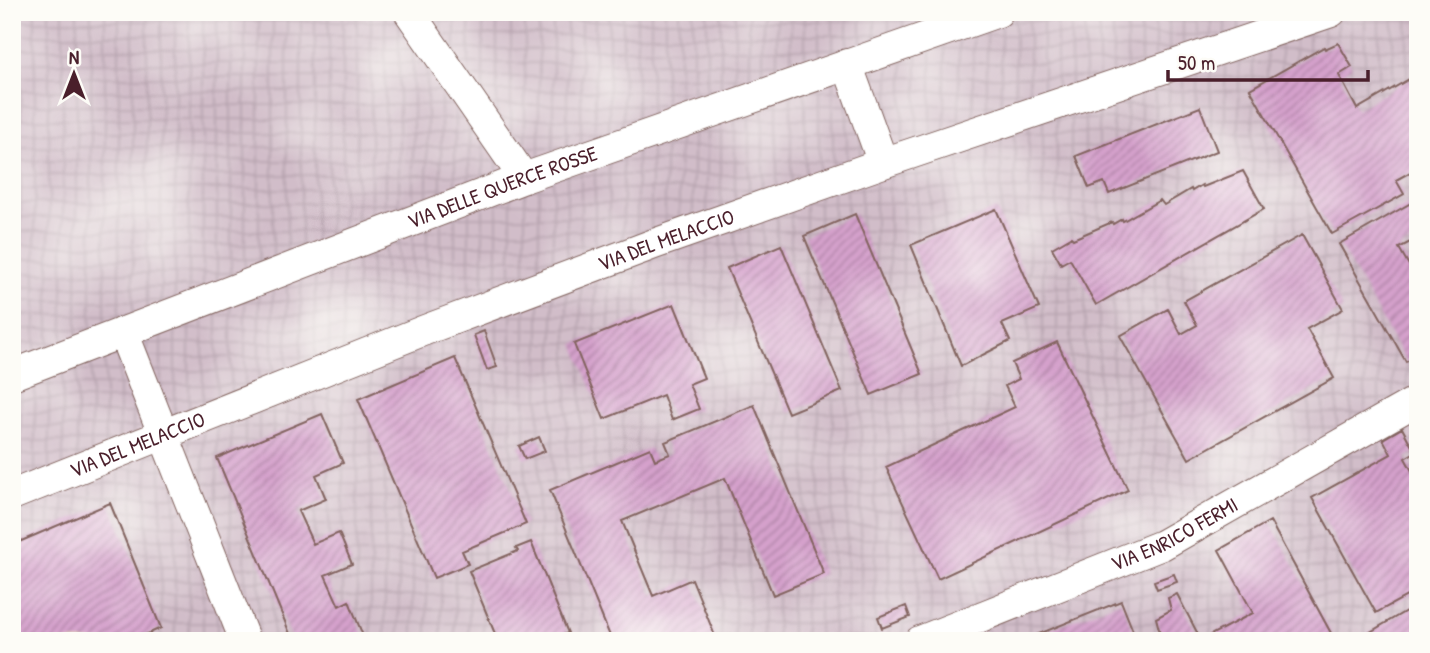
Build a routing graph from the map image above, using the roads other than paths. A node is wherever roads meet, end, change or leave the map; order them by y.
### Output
1 (409, 12) edge
2 (998, 12) edge
3 (1331, 12) edge
4 (847, 64) junction
5 (883, 163) junction
6 (524, 178) junction
7 (122, 332) junction
8 (12, 375) edge
9 (1418, 400) edge
10 (162, 435) junction
11 (12, 495) edge
12 (245, 641) edge
13 (920, 641) edge

1 - 6 street
2 - 4 street, VIA DELLE QUERCE ROSSE
3 - 5 street, VIA DEL MELACCIO
4 - 5 street
4 - 6 street, VIA DELLE QUERCE ROSSE
5 - 10 street, VIA DEL MELACCIO
6 - 7 street, VIA DELLE QUERCE ROSSE
7 - 8 street, VIA DELLE QUERCE ROSSE
7 - 10 street
9 - 13 street, VIA ENRICO FERMI
10 - 11 street, VIA DEL MELACCIO
10 - 12 street

